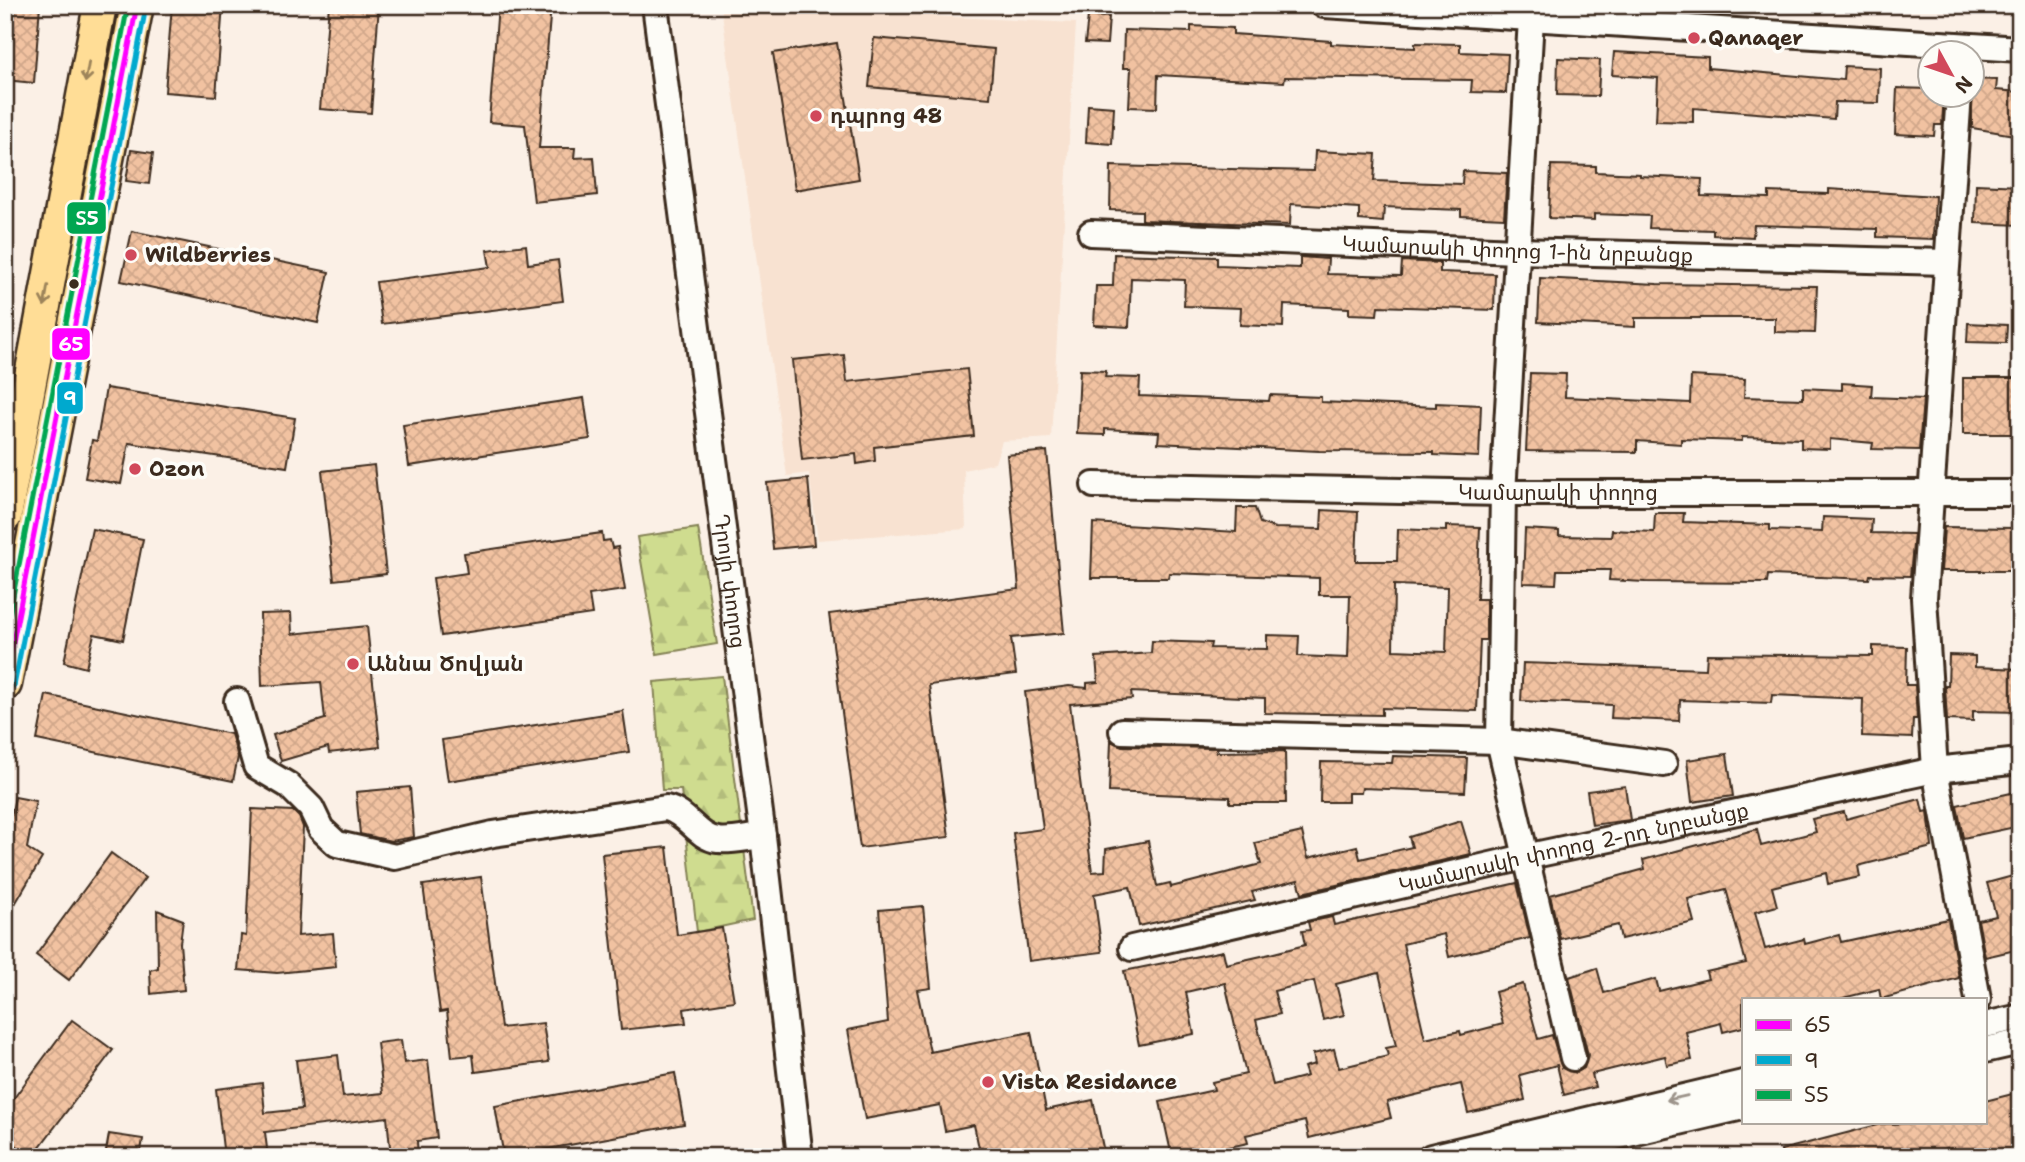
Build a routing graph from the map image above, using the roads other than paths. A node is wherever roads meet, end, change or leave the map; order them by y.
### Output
1 (100, 5) edge
2 (137, 5) edge
3 (655, 5) edge
4 (1324, 5) edge
5 (1617, 14) edge
6 (1531, 19) junction
7 (1916, 43) edge
8 (1986, 48) edge
9 (2020, 49) edge
10 (1958, 108) edge
11 (1091, 233) dead end
12 (1516, 251) junction
13 (1947, 262) junction
14 (1094, 485) dead end
15 (1932, 491) junction
16 (1503, 493) junction
17 (2020, 493) edge
18 (5, 516) edge
19 (5, 684) edge
20 (237, 701) dead end
21 (1122, 731) dead end
22 (1499, 741) junction
23 (2020, 761) edge
24 (1664, 764) dead end
25 (1935, 770) junction
26 (763, 835) junction
27 (1525, 857) junction
28 (1132, 948) dead end
29 (1978, 998) edge
30 (2020, 1017) edge
31 (1986, 1039) edge
32 (2020, 1042) edge
33 (1573, 1058) dead end
34 (1742, 1083) edge
35 (1742, 1107) edge
36 (800, 1157) edge
37 (1431, 1157) edge
38 (1530, 1157) edge

1 -> 18 main road
2 - 19 main road
3 - 26 street, Դրոյի փողոց
4 - 6 street
5 - 6 street
5 - 7 street
6 - 12 street
8 - 9 street
10 - 13 street
11 - 12 street, Կամարակի փողոց 1-ին նրբանցք
12 - 13 street, Կամարակի փողոց 1-ին նրբանցք
12 - 16 street
13 - 15 street
14 - 16 street, Կամարակի փողոց
15 - 16 street, Կամարակի փողոց
15 - 17 street, Կամարակի փողոց
15 - 25 street
16 - 22 street
20 - 26 street
21 - 22 street
22 - 24 street
22 - 27 street
23 - 25 street, Կամարակի փողոց 2-րդ նրբանցք
25 - 27 street, Կամարակի փողոց 2-րդ նրբանցք
25 - 29 street
26 - 36 street, Դրոյի փողոց
27 - 28 street, Կամարակի փողոց 2-րդ նրբանցք
27 - 33 street
30 - 31 street
31 - 32 street
34 -> 37 street
35 - 38 street

